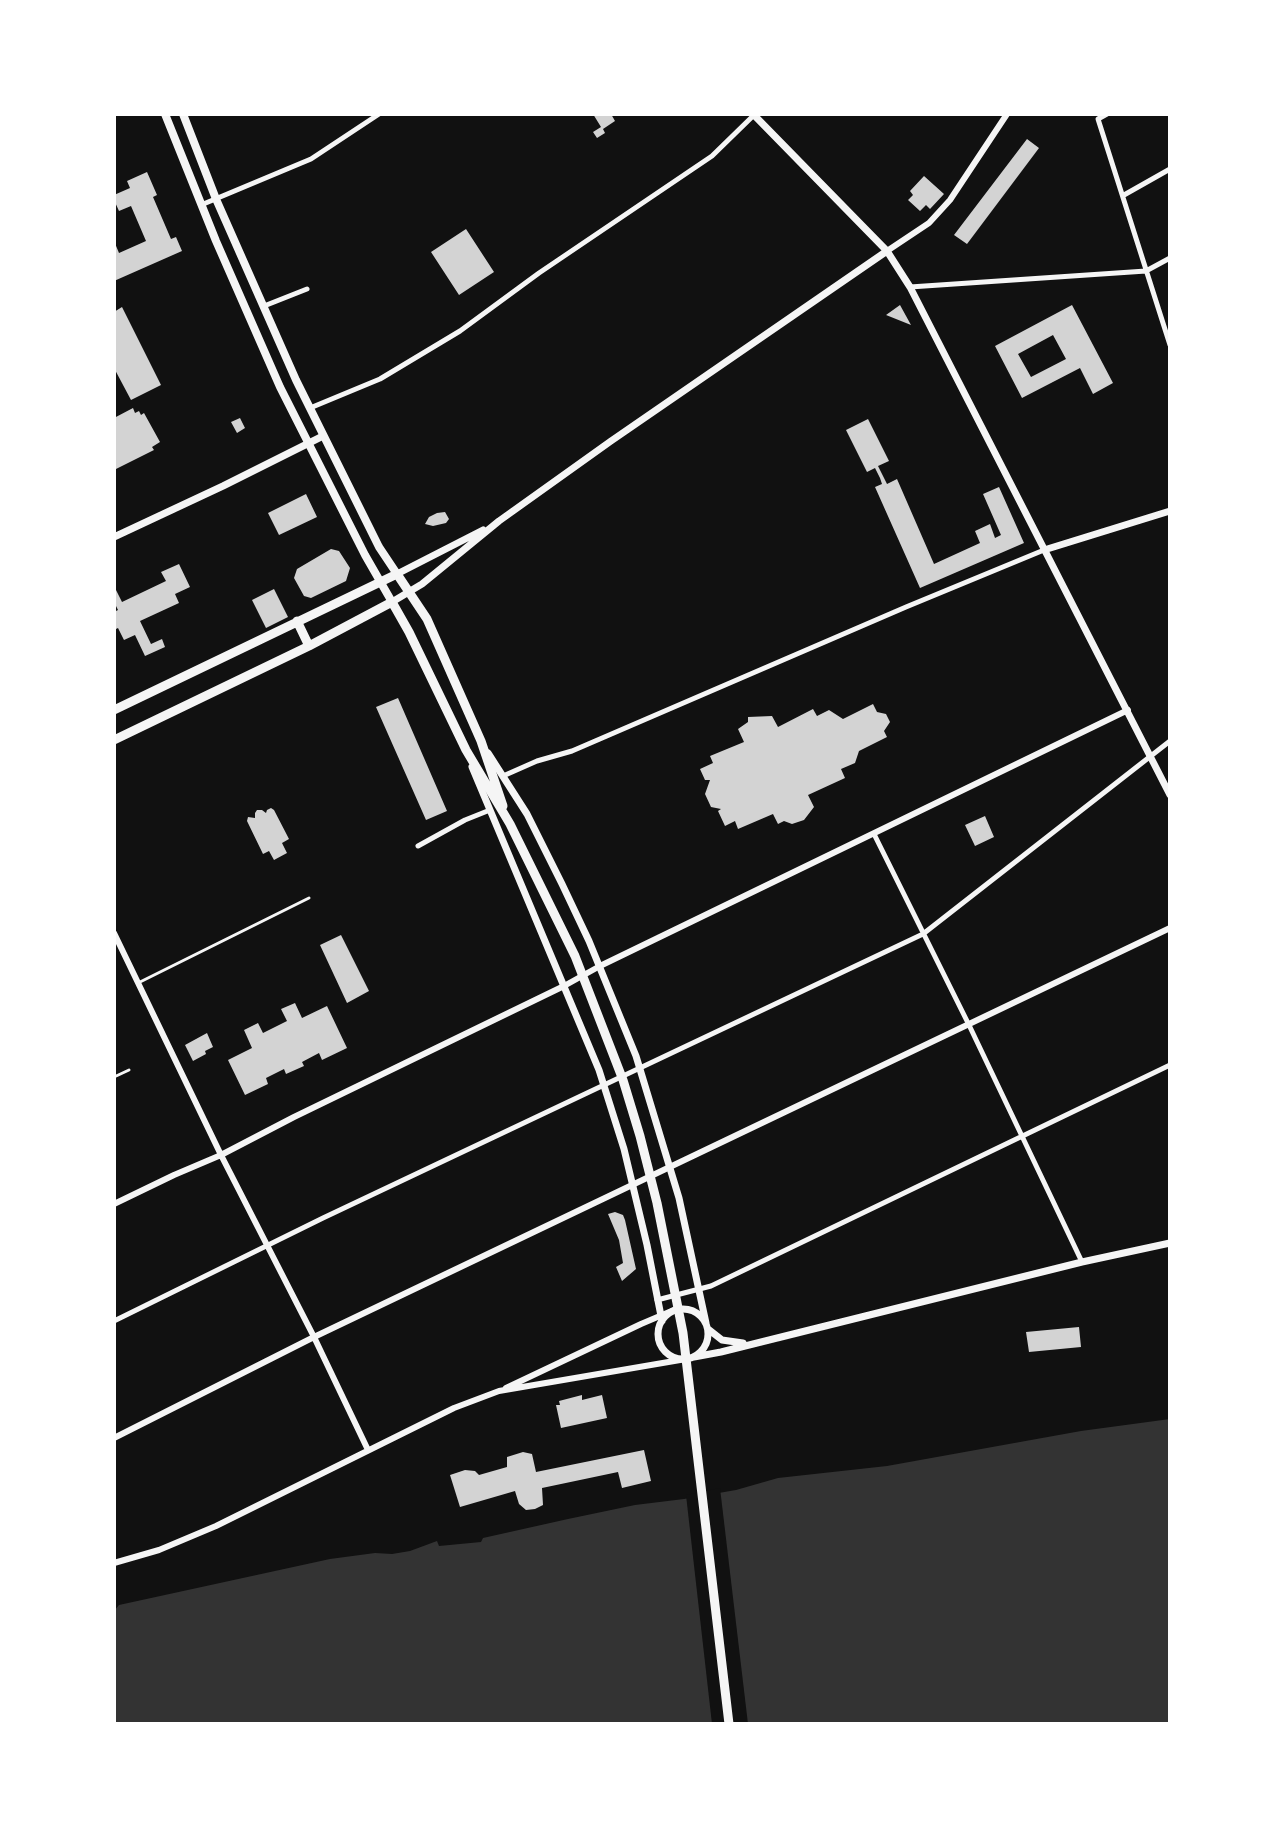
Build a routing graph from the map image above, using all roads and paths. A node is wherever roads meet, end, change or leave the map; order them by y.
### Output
1 (165, 114) edge
2 (183, 114) edge
3 (379, 114) edge
4 (754, 114) edge
5 (1007, 114) edge
6 (1107, 114) edge
7 (1170, 169) edge
8 (1124, 195) junction
9 (216, 199) junction
10 (201, 205) junction
11 (887, 251) junction
12 (1170, 258) edge
13 (1146, 271) junction
14 (910, 287) junction
15 (307, 289) dead end
16 (263, 306) junction
17 (1170, 345) edge
18 (309, 408) junction
19 (323, 436) junction
20 (308, 443) junction
21 (1170, 511) edge
22 (499, 521) junction
23 (114, 537) edge
24 (1044, 550) junction
25 (397, 574) junction
26 (381, 582) junction
27 (410, 591) junction
28 (392, 602) junction
29 (297, 621) junction
30 (309, 646) junction
31 (114, 710) edge
32 (1128, 710) junction
33 (114, 740) edge
34 (481, 741) junction
35 (1170, 741) edge
36 (466, 750) junction
37 (1150, 757) junction
38 (503, 776) junction
39 (1170, 795) edge
40 (490, 810) junction
41 (510, 824) junction
42 (874, 834) junction
43 (418, 846) dead end
44 (309, 898) dead end
45 (1170, 928) edge
46 (114, 933) edge
47 (923, 934) junction
48 (600, 966) junction
49 (137, 984) junction
50 (564, 986) junction
51 (969, 1025) junction
52 (1170, 1065) edge
53 (641, 1069) junction
54 (129, 1070) dead end
55 (114, 1077) edge
56 (604, 1086) junction
57 (1022, 1137) junction
58 (221, 1155) junction
59 (670, 1167) junction
60 (632, 1185) junction
61 (114, 1204) edge
62 (1170, 1243) edge
63 (268, 1246) junction
64 (1082, 1262) junction
65 (699, 1290) junction
66 (657, 1300) junction
67 (661, 1318) junction
68 (114, 1321) edge
69 (707, 1326) junction
70 (314, 1337) junction
71 (757, 1342) junction
72 (690, 1358) junction
73 (499, 1391) junction
74 (114, 1438) edge
75 (368, 1450) junction
76 (114, 1563) edge
77 (729, 1724) edge

1 - 10 main road
2 - 9 main road
3 - 9 street
4 - 11 main road
4 - 18 street
5 - 11 street
6 - 8 street
7 - 8 street
8 - 13 street
9 - 10 street
9 - 16 main road
10 - 20 main road
11 - 14 main road
11 - 22 main road
12 - 13 street
13 - 14 street
13 - 17 street
14 - 24 main road
15 - 16 street
16 - 18 main road
18 - 19 main road
19 - 20 main road
19 - 25 main road
20 - 23 main road
20 - 26 main road
21 - 24 main road
22 - 25 main road
22 - 27 main road
24 - 32 main road
24 - 38 street
25 - 26 highway
25 - 27 highway
26 - 28 main road
26 - 29 highway
27 - 28 main road
27 - 34 highway
28 - 30 highway
28 - 36 highway
29 - 30 highway
29 - 31 highway
30 - 33 highway
32 - 37 main road
32 - 42 street
34 - 38 main road
34 - 41 highway
35 - 37 street
36 - 40 main road
36 - 41 highway
37 - 39 main road
37 - 47 street
38 - 48 main road
40 - 43 street
40 - 50 main road
41 - 77 highway
42 - 47 street
42 - 48 street
44 - 49 lane
45 - 51 street
46 - 49 street
47 - 51 street
47 - 53 street
48 - 50 street
48 - 53 main road
49 - 58 street
50 - 56 main road
50 - 58 street
51 - 57 street
51 - 59 street
52 - 57 street
53 - 56 street
53 - 59 main road
54 - 55 lane
56 - 60 main road
56 - 63 street
57 - 64 street
57 - 65 street
58 - 61 street
58 - 63 street
59 - 60 street
59 - 65 main road
60 - 66 main road
60 - 70 street
62 - 64 main road
63 - 68 street
63 - 70 street
64 - 71 main road
65 - 66 street
65 - 69 main road
66 - 67 main road
67 - 69 main road
67 - 72 main road
67 - 73 street
69 - 71 main road
69 - 72 main road
70 - 74 street
70 - 75 street
71 - 72 main road
72 - 73 street
73 - 75 street
75 - 76 street

